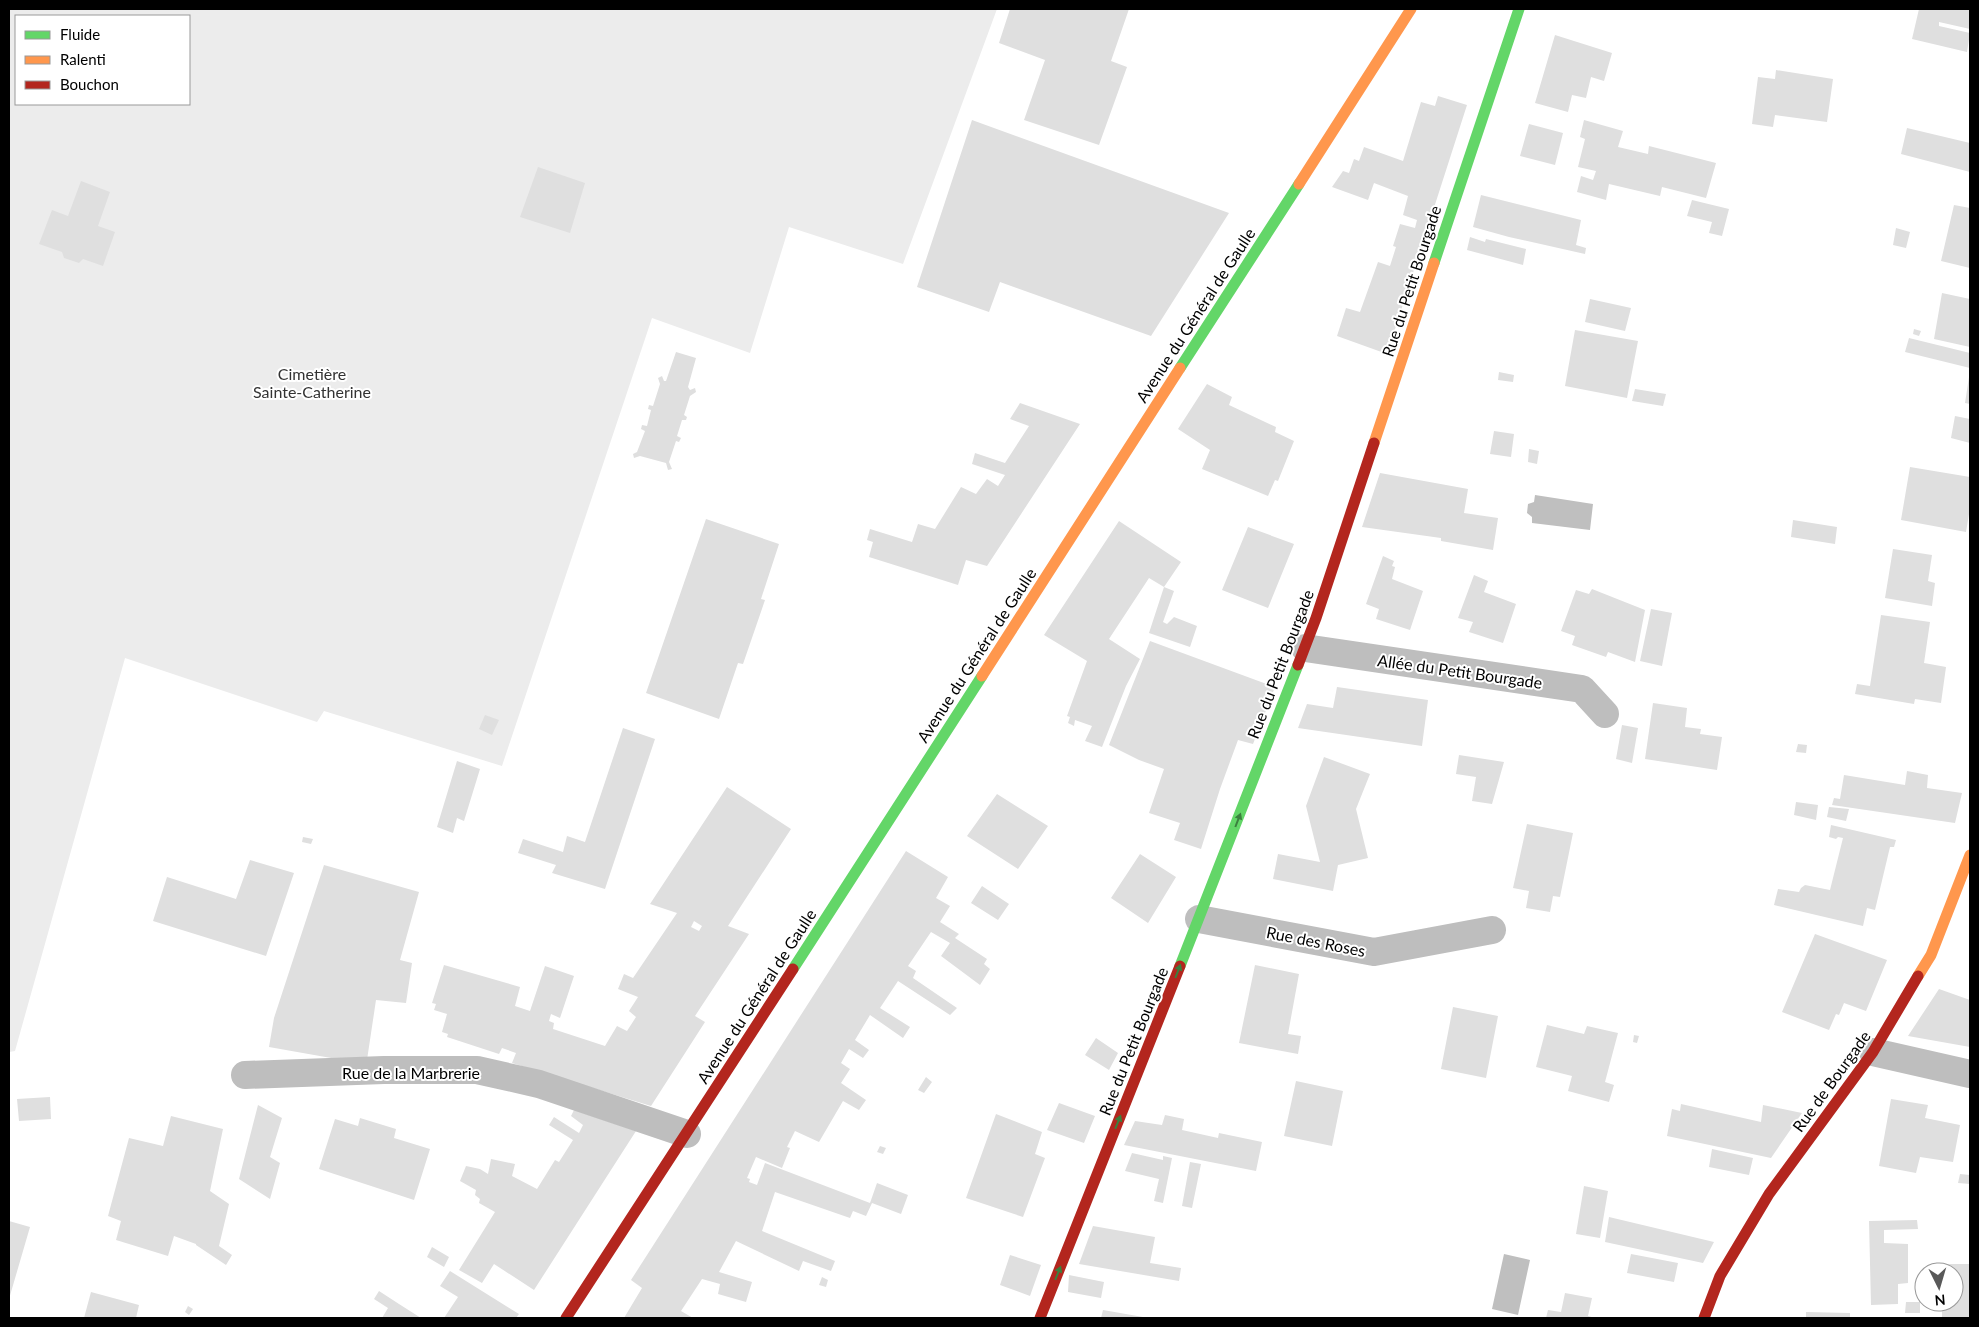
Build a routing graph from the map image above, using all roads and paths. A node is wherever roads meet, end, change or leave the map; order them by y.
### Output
1 (1411, 9) edge
2 (1519, 9) edge
3 (1305, 648) junction
4 (1605, 714) dead end
5 (1970, 855) edge
6 (1199, 919) junction
7 (1492, 930) dead end
8 (1873, 1052) junction
9 (1970, 1074) edge
10 (245, 1075) dead end
11 (687, 1134) junction
12 (566, 1318) edge
13 (1040, 1318) edge
14 (1704, 1318) edge

1 - 11 street, Avenue du Général de Gaulle
2 - 3 street, Rue du Petit Bourgade
3 - 4 street, Allée du Petit Bourgade
6 -> 3 street, Rue du Petit Bourgade
5 - 8 street, Rue de Bourgade
6 - 7 street, Rue des Roses
13 -> 6 street, Rue du Petit Bourgade
8 - 9 street
8 - 14 street, Rue de Bourgade
10 - 11 street, Rue de la Marbrerie
11 - 12 street, Avenue du Général de Gaulle

